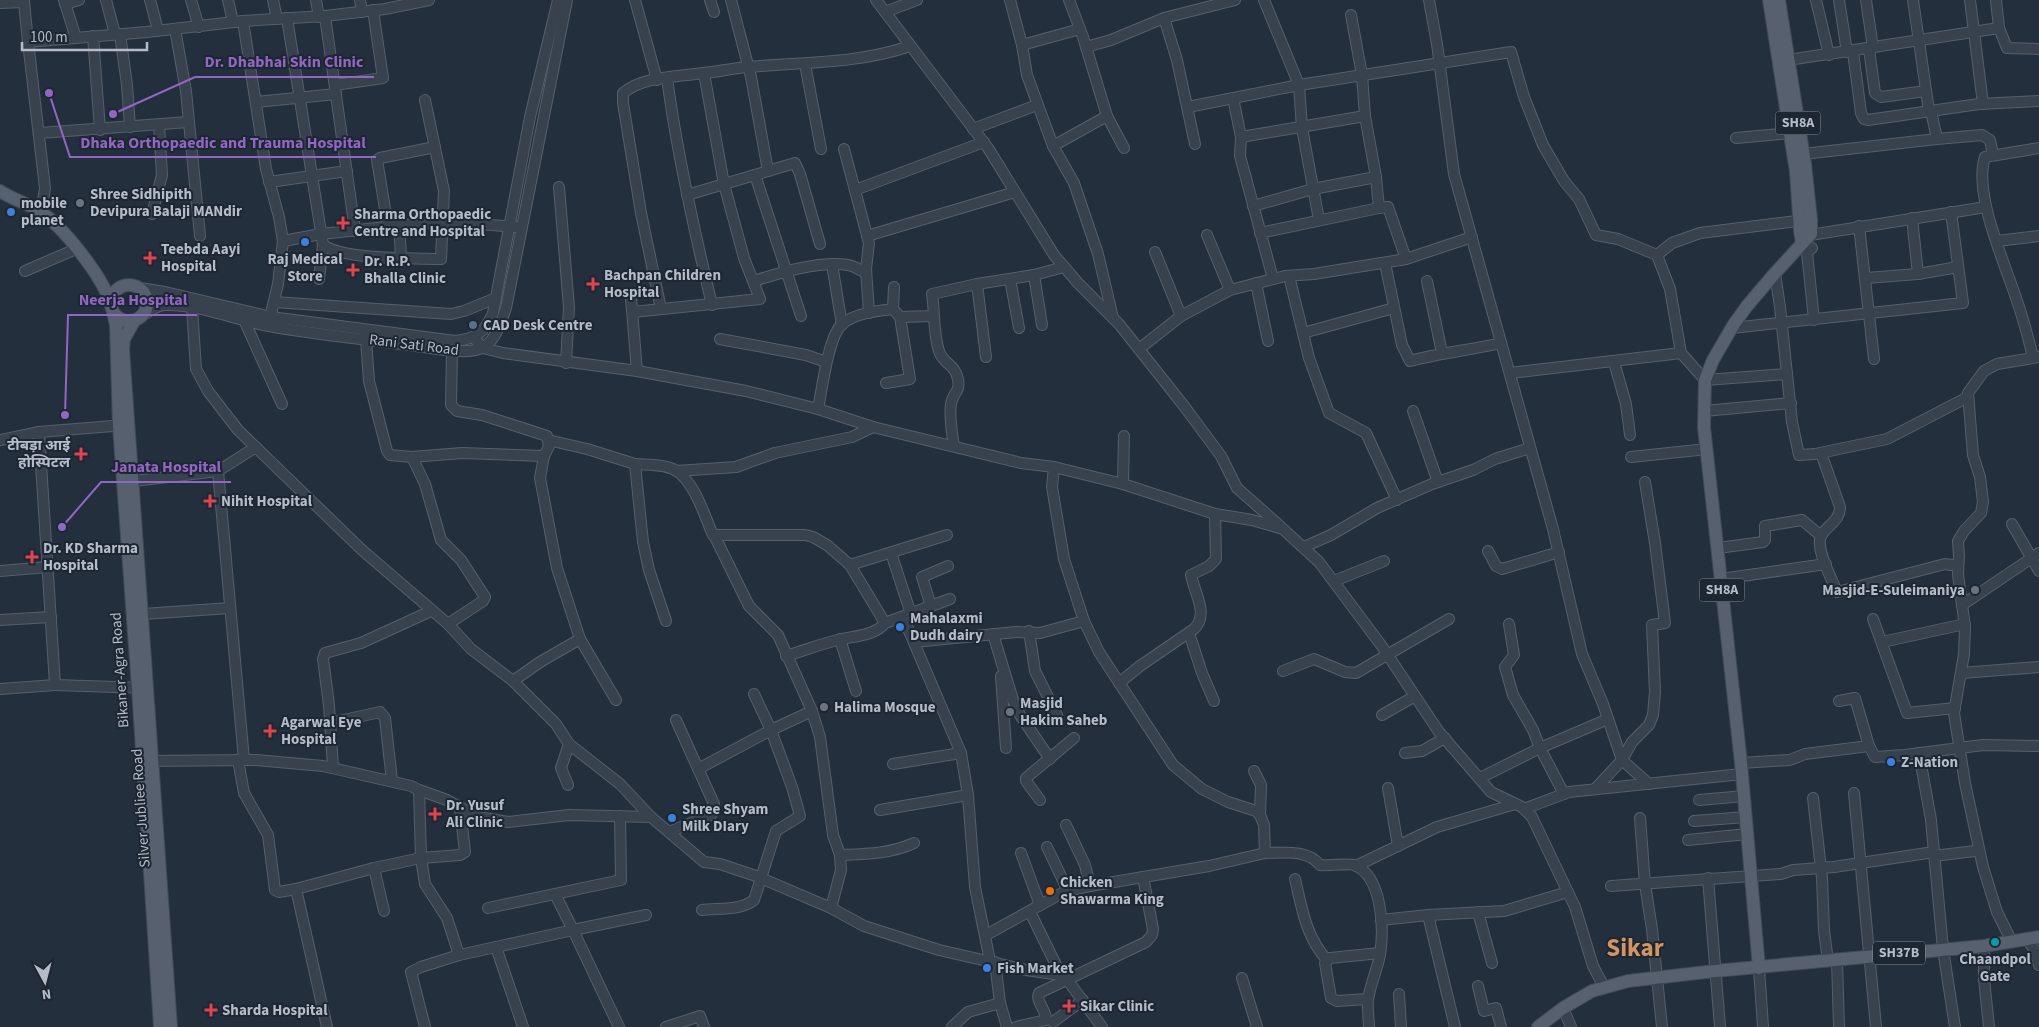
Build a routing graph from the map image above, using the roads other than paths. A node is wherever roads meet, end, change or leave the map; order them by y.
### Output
1 (79, 0) edge
2 (106, 0) edge
3 (150, 0) edge
4 (191, 0) edge
5 (228, 0) edge
6 (273, 0) edge
7 (316, 0) edge
8 (360, 0) edge
9 (429, 0) edge
10 (567, 0) edge
11 (635, 0) edge
12 (710, 0) edge
13 (731, 0) edge
14 (876, 0) edge
15 (917, 0) edge
16 (1010, 0) edge
17 (1069, 0) edge
18 (1235, 0) edge
19 (1264, 0) edge
20 (1428, 0) edge
21 (1769, 0) edge
22 (1779, 0) edge
23 (1816, 0) edge
24 (1839, 0) edge
25 (1866, 0) edge
26 (1913, 0) edge
27 (1970, 0) edge
28 (1996, 0) edge
29 (65, 2) edge
30 (0, 3) edge
31 (398, 3) edge
32 (1199, 4) edge
33 (559, 6) edge
34 (373, 10) junction
35 (362, 12) junction
36 (714, 12) dead end
37 (885, 12) junction
38 (1351, 15) dead end
39 (322, 16) junction
40 (1164, 18) junction
41 (282, 19) junction
42 (238, 22) junction
43 (199, 27) junction
44 (1999, 28) junction
45 (175, 29) junction
46 (1080, 29) junction
47 (158, 30) junction
48 (1974, 32) junction
49 (117, 34) junction
50 (93, 36) junction
51 (76, 38) junction
52 (1920, 39) junction
53 (28, 42) junction
54 (1022, 45) junction
55 (910, 46) junction
56 (1086, 47) junction
57 (1871, 49) junction
58 (2039, 49) edge
59 (1850, 52) junction
60 (1829, 55) junction
61 (1788, 60) junction
62 (1439, 62) junction
63 (805, 64) junction
64 (748, 67) junction
65 (704, 73) junction
66 (1362, 75) junction
67 (662, 79) junction
68 (1299, 85) junction
69 (336, 90) junction
70 (1926, 91) junction
71 (298, 97) junction
72 (1233, 98) junction
73 (425, 100) dead end
74 (2039, 101) edge
75 (256, 102) junction
76 (1983, 104) junction
77 (1037, 105) junction
78 (1188, 107) junction
79 (1930, 111) junction
80 (1107, 116) junction
81 (1365, 116) junction
82 (188, 122) junction
83 (159, 125) junction
84 (130, 127) junction
85 (1302, 128) junction
86 (974, 129) junction
87 (100, 130) junction
88 (40, 133) junction
89 (1790, 133) junction
90 (1241, 137) junction
91 (1736, 138) dead end
92 (1937, 139) junction
93 (984, 142) junction
94 (1195, 144) dead end
95 (1053, 146) junction
96 (435, 147) junction
97 (1124, 148) dead end
98 (2039, 148) edge
99 (822, 149) dead end
100 (844, 149) dead end
101 (1803, 154) junction
102 (1993, 155) junction
103 (347, 171) junction
104 (768, 171) junction
105 (755, 175) junction
106 (312, 176) junction
107 (1376, 177) junction
108 (269, 182) junction
109 (724, 186) junction
110 (559, 187) dead end
111 (1313, 189) junction
112 (855, 190) junction
113 (0, 191) edge
114 (1015, 192) junction
115 (687, 196) junction
116 (1254, 206) junction
117 (1986, 207) junction
118 (1376, 208) junction
119 (38, 210) junction
120 (1951, 212) junction
121 (152, 214) dead end
122 (1912, 218) junction
123 (1319, 220) junction
124 (1805, 220) junction
125 (442, 222) junction
126 (399, 225) junction
127 (388, 226) junction
128 (510, 226) junction
129 (1859, 226) junction
130 (522, 227) junction
131 (355, 231) junction
132 (1260, 233) junction
133 (321, 234) junction
134 (1207, 235) dead end
135 (200, 236) dead end
136 (867, 236) junction
137 (2039, 236) edge
138 (1472, 237) junction
139 (1806, 240) junction
140 (283, 241) junction
141 (1997, 241) junction
142 (820, 244) dead end
143 (323, 245) junction
144 (76, 248) junction
145 (1155, 252) dead end
146 (1657, 255) junction
147 (401, 257) junction
148 (1406, 259) junction
149 (1385, 263) junction
150 (832, 264) junction
151 (1064, 267) junction
152 (1958, 267) junction
153 (25, 271) dead end
154 (787, 271) junction
155 (96, 273) junction
156 (866, 273) junction
157 (1775, 273) junction
158 (1918, 274) junction
159 (1034, 275) junction
160 (1289, 276) junction
161 (1866, 278) junction
162 (318, 279) dead end
163 (1010, 279) junction
164 (1273, 279) junction
165 (754, 281) junction
166 (1426, 281) dead end
167 (1256, 283) junction
168 (977, 284) junction
169 (124, 285) junction
170 (894, 287) dead end
171 (140, 288) junction
172 (1230, 290) junction
173 (496, 298) junction
174 (630, 298) dead end
175 (274, 302) junction
176 (712, 305) junction
177 (112, 308) junction
178 (192, 308) junction
179 (1394, 308) junction
180 (661, 309) junction
181 (633, 312) junction
182 (869, 312) junction
183 (897, 313) junction
184 (1869, 313) junction
185 (801, 316) dead end
186 (934, 316) junction
187 (1181, 316) junction
188 (138, 319) junction
189 (1113, 319) junction
190 (244, 320) junction
191 (1814, 320) junction
192 (269, 321) junction
193 (842, 324) junction
194 (1782, 324) junction
195 (1042, 325) dead end
196 (1019, 328) dead end
197 (1732, 328) junction
198 (1303, 333) junction
199 (474, 338) junction
200 (720, 338) dead end
201 (366, 339) junction
202 (1268, 341) dead end
203 (1501, 343) junction
204 (483, 348) junction
205 (1138, 349) junction
206 (452, 350) junction
207 (1442, 353) junction
208 (1681, 353) junction
209 (986, 357) dead end
210 (2036, 357) edge
211 (1874, 359) dead end
212 (826, 362) junction
213 (1614, 362) junction
214 (566, 363) junction
215 (637, 371) junction
216 (1510, 373) junction
217 (1787, 374) junction
218 (1705, 380) junction
219 (886, 383) dead end
220 (1968, 397) junction
221 (1791, 403) junction
222 (282, 404) dead end
223 (818, 409) junction
224 (1413, 411) dead end
225 (1704, 411) junction
226 (124, 425) junction
227 (873, 427) junction
228 (40, 432) junction
229 (1630, 434) dead end
230 (1124, 436) dead end
231 (0, 440) edge
232 (548, 440) junction
233 (954, 446) junction
234 (256, 447) junction
235 (1530, 448) junction
236 (1707, 449) junction
237 (1820, 453) junction
238 (544, 456) junction
239 (412, 457) junction
240 (1631, 457) dead end
241 (635, 464) junction
242 (1054, 467) junction
243 (676, 471) junction
244 (218, 472) junction
245 (134, 481) junction
246 (1438, 482) junction
247 (1645, 482) dead end
248 (1123, 484) junction
249 (1397, 500) junction
250 (1215, 514) junction
251 (2012, 524) dead end
252 (1283, 528) junction
253 (714, 535) junction
254 (947, 535) dead end
255 (1821, 536) junction
256 (1304, 546) junction
257 (1718, 548) junction
258 (1488, 551) dead end
259 (1559, 552) junction
260 (890, 553) junction
261 (2035, 556) edge
262 (1384, 561) dead end
263 (1826, 564) junction
264 (850, 565) junction
265 (948, 566) dead end
266 (1958, 566) junction
267 (48, 567) junction
268 (0, 571) edge
269 (2039, 571) edge
270 (1721, 579) junction
271 (1334, 581) junction
272 (950, 599) dead end
273 (1962, 605) junction
274 (931, 606) junction
275 (230, 608) junction
276 (431, 611) junction
277 (143, 614) junction
278 (907, 616) junction
279 (51, 618) junction
280 (1449, 619) dead end
281 (1874, 619) dead end
282 (0, 620) edge
283 (666, 621) dead end
284 (1084, 621) junction
285 (885, 623) junction
286 (448, 624) junction
287 (1509, 624) dead end
288 (1965, 624) junction
289 (1029, 631) junction
290 (1189, 633) junction
291 (993, 634) junction
292 (580, 639) junction
293 (840, 639) junction
294 (914, 642) junction
295 (1882, 642) junction
296 (1388, 654) junction
297 (786, 656) junction
298 (1001, 665) junction
299 (2039, 667) edge
300 (1283, 671) dead end
301 (1961, 672) junction
302 (513, 681) junction
303 (1119, 683) junction
304 (55, 685) junction
305 (143, 688) junction
306 (0, 689) edge
307 (856, 690) dead end
308 (754, 694) dead end
309 (1415, 696) junction
310 (616, 700) dead end
311 (1214, 701) dead end
312 (1839, 701) dead end
313 (1955, 708) junction
314 (812, 711) junction
315 (1057, 715) dead end
316 (1382, 715) dead end
317 (676, 720) dead end
318 (1608, 720) junction
319 (330, 723) junction
320 (771, 730) junction
321 (1074, 738) dead end
322 (1445, 738) junction
323 (570, 744) junction
324 (1869, 746) junction
325 (2039, 746) edge
326 (1006, 748) dead end
327 (1540, 748) junction
328 (1959, 748) junction
329 (961, 753) junction
330 (1405, 753) dead end
331 (1919, 753) junction
332 (1050, 759) junction
333 (148, 760) junction
334 (241, 760) junction
335 (1622, 760) junction
336 (893, 764) dead end
337 (333, 768) junction
338 (698, 769) junction
339 (1742, 769) junction
340 (1254, 771) dead end
341 (1480, 778) junction
342 (392, 781) junction
343 (1649, 784) junction
344 (568, 785) dead end
345 (1388, 788) dead end
346 (419, 790) junction
347 (1595, 790) junction
348 (1854, 793) dead end
349 (1564, 794) junction
350 (968, 795) junction
351 (1744, 796) junction
352 (1813, 798) dead end
353 (1040, 800) dead end
354 (1699, 800) dead end
355 (1520, 806) junction
356 (460, 808) junction
357 (880, 810) dead end
358 (1260, 815) junction
359 (620, 816) junction
360 (651, 817) junction
361 (1746, 817) junction
362 (1640, 818) dead end
363 (1694, 820) dead end
364 (1066, 825) dead end
365 (669, 832) junction
366 (1747, 834) junction
367 (1688, 840) dead end
368 (914, 843) dead end
369 (1398, 846) junction
370 (1047, 847) dead end
371 (1976, 852) dead end
372 (1021, 853) dead end
373 (1265, 853) junction
374 (1934, 854) junction
375 (840, 855) junction
376 (421, 858) junction
377 (1861, 863) junction
378 (1356, 866) junction
379 (1820, 867) junction
380 (374, 868) junction
381 (1751, 875) junction
382 (1143, 877) junction
383 (761, 878) junction
384 (1708, 878) junction
385 (1295, 879) dead end
386 (1645, 884) junction
387 (1090, 886) junction
388 (1611, 886) dead end
389 (296, 889) junction
390 (1068, 891) junction
391 (1568, 892) junction
392 (555, 894) junction
393 (1040, 905) junction
394 (488, 908) dead end
395 (831, 908) junction
396 (702, 910) dead end
397 (384, 911) dead end
398 (1030, 912) junction
399 (1478, 912) junction
400 (646, 915) dead end
401 (1428, 915) junction
402 (1381, 920) junction
403 (573, 930) junction
404 (986, 935) junction
405 (2033, 938) edge
406 (2012, 942) junction
407 (1984, 946) junction
408 (496, 947) junction
409 (1944, 949) junction
410 (1380, 953) junction
411 (459, 955) junction
412 (1869, 956) junction
413 (1327, 960) junction
414 (993, 961) junction
415 (1833, 961) junction
416 (1492, 963) dead end
417 (2039, 965) edge
418 (1759, 968) junction
419 (1716, 971) junction
420 (1063, 977) junction
421 (1242, 978) dead end
422 (1657, 978) junction
423 (1478, 986) dead end
424 (1604, 987) junction
425 (1399, 994) dead end
426 (1582, 998) junction
427 (1368, 999) junction
428 (1082, 1000) junction
429 (1000, 1003) junction
430 (1566, 1015) junction
431 (1053, 1022) dead end
432 (160, 1027) edge
433 (172, 1027) edge
434 (327, 1027) edge
435 (425, 1027) edge
436 (522, 1027) edge
437 (619, 1027) edge
438 (666, 1027) edge
439 (704, 1027) edge
440 (952, 1027) edge
441 (1007, 1027) edge
442 (1016, 1027) edge
443 (1102, 1027) edge
444 (1257, 1027) edge
445 (1369, 1027) edge
446 (1401, 1027) edge
447 (1455, 1027) edge
448 (1500, 1027) edge
449 (1538, 1027) edge
450 (1551, 1027) edge
451 (1571, 1027) edge
452 (1662, 1027) edge
453 (1720, 1027) edge
454 (1763, 1027) edge
455 (1839, 1027) edge
456 (1876, 1027) edge
457 (1955, 1027) edge
458 (1990, 1027) edge

1 - 29 street
2 - 49 street
3 - 47 street
4 - 43 street
5 - 42 street
6 - 41 street
7 - 39 street
8 - 35 street
9 - 31 street
10 - 33 street
11 - 67 street
12 - 36 street
13 - 64 street
14 - 37 street
15 - 37 street
16 - 54 street
17 - 46 street
18 - 32 street
19 - 68 street
20 - 62 street
21 - 89 main road, SH8A
22 - 61 main road, SH8A
23 - 60 street
24 - 59 street
25 - 57 street
26 - 52 street
27 - 48 street
28 - 44 street
29 - 51 street
30 - 53 street
31 - 34 street
32 - 40 street
33 - 128 street
33 - 130 street
34 - 35 street
34 - 69 street
35 - 39 street
37 - 55 street
38 - 66 street
39 - 41 street
39 - 69 street
40 - 56 street
40 - 78 street
41 - 42 street
41 - 71 street
42 - 43 street
42 - 75 street
43 - 45 street
44 - 48 street
44 - 58 street
45 - 47 street
45 - 82 street
46 - 54 street
46 - 56 street
47 - 49 street
48 - 52 street
48 - 76 street
49 - 50 street
49 - 84 street
50 - 51 street
50 - 87 street
51 - 53 street
52 - 57 street
52 - 70 street
53 - 88 street
54 - 77 street
55 - 63 street
55 - 86 street
56 - 80 street
57 - 59 street
57 - 70 street
59 - 60 street
59 - 79 street
60 - 61 street
61 - 101 main road, SH8A
62 - 66 street
62 - 138 street
62 - 146 street
63 - 64 street
63 - 99 street
64 - 65 street
64 - 104 street
65 - 67 street
65 - 109 street
66 - 68 street
66 - 81 street
67 - 115 street
67 - 180 street
68 - 72 street
68 - 85 street
69 - 71 street
69 - 103 street
70 - 79 street
71 - 75 street
71 - 106 street
72 - 78 street
72 - 90 street
73 - 96 street
74 - 76 street
75 - 108 street
76 - 79 street
77 - 86 street
77 - 95 street
78 - 94 street
79 - 92 street
80 - 95 street
80 - 97 street
81 - 85 street
81 - 107 street
82 - 83 street
82 - 135 street
83 - 84 street
83 - 121 street
84 - 87 street
85 - 90 street
85 - 111 street
86 - 93 street
87 - 88 street
88 - 119 street
89 - 91 street
89 - 124 main road, SH8A
90 - 116 street
92 - 101 street
92 - 102 street
93 - 112 street
93 - 114 street
95 - 189 street
96 - 125 street
96 - 127 street
98 - 102 street
100 - 112 street
101 - 124 main road, SH8A
102 - 117 street
103 - 106 street
103 - 131 street
104 - 105 street
104 - 142 street
105 - 109 street
105 - 154 street
106 - 108 street
106 - 133 street
107 - 111 street
107 - 118 street
108 - 140 street
109 - 115 street
109 - 165 street
110 - 214 street
111 - 116 street
111 - 123 street
112 - 136 street
113 - 119 main road
114 - 136 street
114 - 151 street
115 - 176 street
116 - 132 street
117 - 120 street
117 - 141 street
118 - 123 street
118 - 148 street
119 - 144 main road
120 - 122 street
120 - 152 street
122 - 129 street
122 - 158 street
123 - 132 street
124 - 139 main road, SH8A
124 - 146 street
125 - 126 street
125 - 128 street
125 - 147 street
126 - 127 street
126 - 147 street
127 - 131 street
128 - 130 street
128 - 173 street
129 - 139 street
129 - 161 street
130 - 204 street
131 - 133 street
132 - 164 street
133 - 140 street
133 - 143 street
134 - 172 street
136 - 156 street
137 - 141 street
138 - 148 street
138 - 203 street
139 - 157 main road, SH8A
139 - 191 street
140 - 175 street
141 - 210 street
143 - 147 street
143 - 162 street
144 - 153 street
144 - 155 main road
145 - 187 street
146 - 208 street
148 - 149 street
149 - 160 street
149 - 179 street
150 - 154 street
150 - 156 street
150 - 193 street
151 - 159 street
151 - 189 street
152 - 158 street
152 - 184 street
154 - 165 street
154 - 185 street
155 - 169 main road
155 - 177 main road, Bikaner-Agra Road
156 - 182 street
157 - 194 street
157 - 197 main road, SH8A
158 - 161 street
159 - 163 street
159 - 195 street
160 - 164 street
160 - 198 street
161 - 184 street
163 - 168 street
163 - 196 street
164 - 167 street
165 - 176 street
166 - 207 street
167 - 172 street
167 - 202 street
168 - 186 street
168 - 209 street
169 - 171 main road
169 - 177 main road
170 - 183 street
171 - 188 main road
171 - 192 street
172 - 187 street
173 - 175 street
173 - 199 street
174 - 181 street
175 - 192 street
176 - 180 street
177 - 188 main road
177 - 226 main road, Bikaner-Agra Road
178 - 188 street, Rani Sati Road
178 - 190 street, Rani Sati Road
178 - 234 street
179 - 198 street
179 - 207 street
180 - 181 street
181 - 215 street
182 - 183 street
182 - 193 street
183 - 186 street
183 - 219 street
184 - 191 street
184 - 211 street
186 - 233 street
187 - 205 street
188 - 226 main road, Silver Jubliee Road
189 - 205 street
190 - 192 street, Rani Sati Road
190 - 222 street
191 - 194 street
192 - 199 street
192 - 201 street, Rani Sati Road
193 - 212 street
194 - 197 street
194 - 217 street
197 - 218 main road, SH8A
198 - 249 street
199 - 204 street
200 - 212 street
201 - 206 street, Rani Sati Road
201 - 239 street
203 - 207 street
203 - 216 street
204 - 206 street, Rani Sati Road
204 - 214 street, Rani Sati Road
205 - 252 street
206 - 232 street
208 - 213 street
208 - 218 street
210 - 220 street
212 - 223 street
213 - 216 street
213 - 229 street
214 - 215 street, Rani Sati Road
215 - 223 street, Rani Sati Road
216 - 235 street
217 - 218 street
217 - 221 street
218 - 225 main road, SH8A
220 - 237 street
220 - 266 street
221 - 225 street
221 - 237 street
223 - 227 street, Rani Sati Road
224 - 246 street
225 - 236 main road, SH8A
226 - 228 street
226 - 245 main road, Silver Jubliee Road
226 - 305 main road, Bikaner-Agra Road
227 - 233 street, Rani Sati Road
227 - 243 street
228 - 231 street
228 - 267 street
230 - 248 street
232 - 238 street
232 - 241 street
233 - 242 street, Rani Sati Road
234 - 244 street
234 - 276 street
235 - 246 street
235 - 259 street
236 - 240 street
236 - 257 main road, SH8A
237 - 255 street
238 - 239 street
238 - 292 street
239 - 286 street
241 - 243 street
241 - 283 street
242 - 248 street, Rani Sati Road
242 - 284 street
243 - 253 street
244 - 245 street
244 - 275 street
245 - 277 main road, Silver Jubliee Road
246 - 249 street
247 - 335 street
248 - 250 street, Rani Sati Road
249 - 256 street
250 - 252 street, Rani Sati Road
250 - 290 street
251 - 261 street
252 - 256 street
253 - 264 street
253 - 297 street
254 - 260 street
255 - 257 street
255 - 263 street
256 - 271 street
257 - 270 main road, SH8A
258 - 259 street
259 - 318 street
260 - 264 street
260 - 278 street
261 - 269 street
261 - 273 street
262 - 271 street
263 - 266 street
263 - 270 street
264 - 285 street
265 - 274 street
266 - 273 street
267 - 268 street
267 - 279 street
270 - 339 main road, SH8A
271 - 296 street
272 - 274 street
273 - 288 street
274 - 278 street
275 - 277 street
275 - 334 street
276 - 286 street
276 - 319 street
277 - 305 main road, Silver Jubliee Road
278 - 285 street
278 - 294 street
279 - 282 street
279 - 304 street
280 - 296 street
281 - 295 street
284 - 289 street
284 - 303 street
285 - 293 street
286 - 302 street
287 - 327 street
288 - 295 street
288 - 301 street
289 - 291 street
289 - 315 street
290 - 303 street
290 - 311 street
291 - 294 street
291 - 298 street
292 - 302 street
292 - 310 street
293 - 297 street
293 - 307 street
294 - 329 street
295 - 313 street
296 - 300 street
296 - 309 street
297 - 314 street
298 - 326 street
298 - 332 street
299 - 301 street
301 - 313 street
302 - 323 street
303 - 358 street
304 - 305 street
304 - 306 street
305 - 333 main road, Silver Jubliee Road
308 - 320 street
309 - 316 street
309 - 322 street
312 - 324 street
313 - 328 street
314 - 320 street
314 - 375 street
317 - 338 street
318 - 327 street
318 - 335 street
319 - 337 street
319 - 342 street
320 - 338 street
320 - 383 street
321 - 332 street
322 - 330 street
322 - 341 street
323 - 344 street
323 - 360 street
324 - 331 street
324 - 339 street
325 - 328 street
327 - 341 street
327 - 349 street
328 - 331 street
328 - 406 street
329 - 336 street
329 - 350 street
331 - 374 street
332 - 353 street
333 - 334 street
333 - 432 main road
333 - 433 main road, Silver Jubliee Road
334 - 337 street
334 - 389 street
335 - 343 street
335 - 347 street
337 - 342 street
338 - 365 street
339 - 343 street
339 - 351 main road, SH8A
340 - 358 street
341 - 355 street
342 - 346 street
343 - 347 street
345 - 369 street
346 - 356 street
346 - 376 street
347 - 349 street
348 - 377 street
349 - 355 street
350 - 357 street
350 - 404 street
351 - 354 street
351 - 361 main road, SH8A
352 - 379 street
355 - 369 street
355 - 391 street
356 - 359 street
356 - 376 street
358 - 373 street
359 - 360 street
359 - 392 street
360 - 365 street
361 - 363 street
361 - 366 main road, SH8A
362 - 386 street
364 - 387 street
365 - 383 street
366 - 367 street
366 - 381 main road, SH8A
368 - 375 street
369 - 378 street
370 - 390 street
371 - 374 street
372 - 393 street
373 - 378 street
373 - 382 street
374 - 377 street
374 - 409 street
375 - 395 street
376 - 380 street
376 - 411 street
377 - 379 street
377 - 412 street
378 - 402 street
379 - 381 street
379 - 415 street
380 - 389 street
380 - 397 street
381 - 384 street
381 - 418 main road, SH8A
382 - 387 street
382 - 420 street
383 - 395 street
383 - 396 street
384 - 386 street
384 - 419 street
385 - 413 street
386 - 388 street
386 - 422 street
387 - 390 street
389 - 434 street
390 - 393 street
391 - 399 street
391 - 424 street
392 - 394 street
392 - 403 street
393 - 398 street
395 - 414 street
398 - 404 street
398 - 420 street
399 - 401 street
399 - 416 street
400 - 403 street
401 - 402 street
401 - 447 street
402 - 410 street
403 - 408 street
403 - 437 street
404 - 414 street
405 - 406 main road, SH37B
405 - 417 street
406 - 407 main road, SH37B
407 - 409 main road, SH37B
407 - 458 street
408 - 411 street
408 - 436 street
409 - 412 main road, SH37B
409 - 457 street
410 - 413 street
410 - 427 street
411 - 435 street
412 - 415 main road, SH37B
412 - 456 street
413 - 427 street
414 - 420 street
414 - 429 street
415 - 418 main road, SH37B
415 - 455 street
418 - 419 main road
418 - 454 street
419 - 422 main road
419 - 453 street
420 - 428 street
420 - 442 street
421 - 444 street
422 - 424 main road
422 - 452 street
423 - 448 street
424 - 426 main road
425 - 446 street
426 - 430 main road
426 - 449 main road
427 - 445 street
428 - 431 street
428 - 443 street
429 - 440 street
429 - 441 street
430 - 450 main road
430 - 451 street
438 - 439 street

